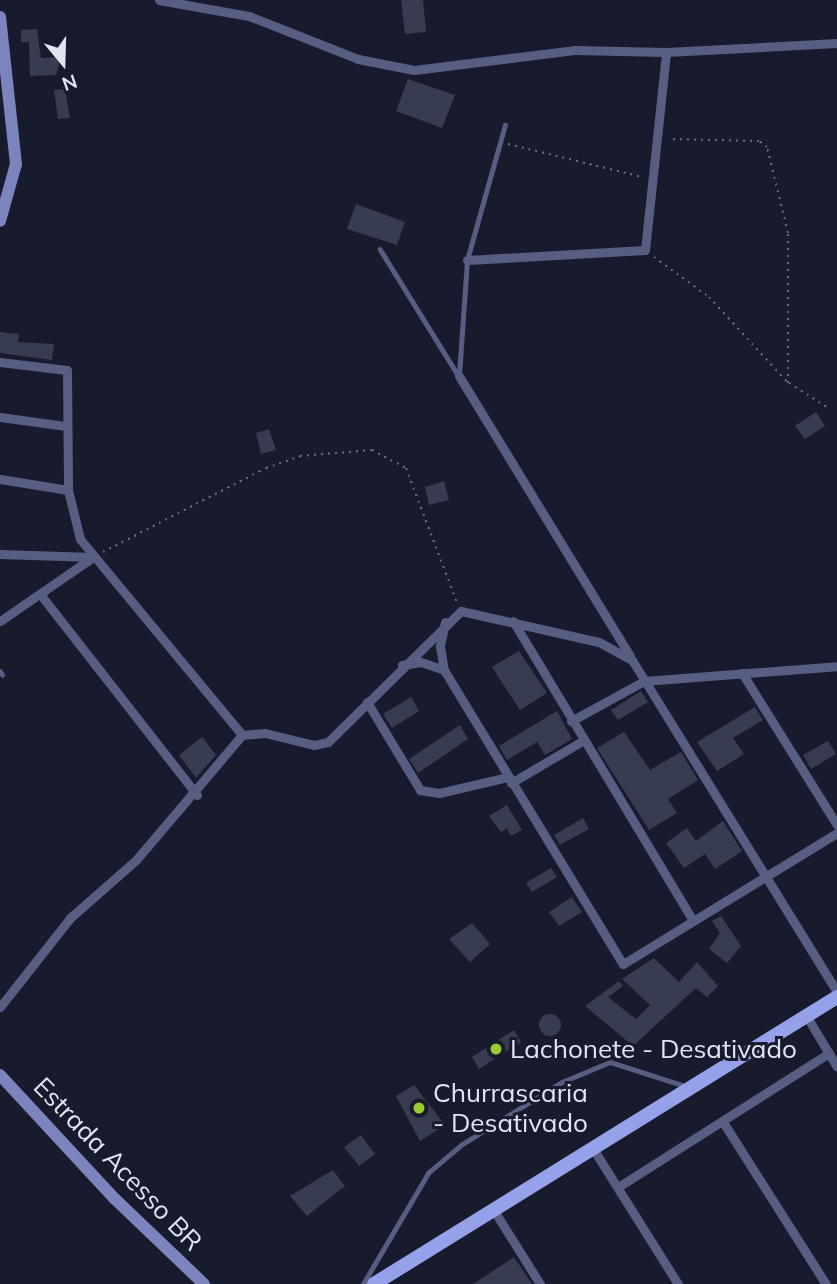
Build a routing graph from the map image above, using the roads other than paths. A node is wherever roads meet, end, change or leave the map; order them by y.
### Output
1 (159, 0) edge
2 (0, 18) edge
3 (837, 43) edge
4 (666, 52) junction
5 (505, 125) dead end
6 (0, 221) edge
7 (380, 249) dead end
8 (467, 260) junction
9 (0, 362) edge
10 (459, 376) junction
11 (0, 417) edge
12 (66, 426) junction
13 (0, 479) edge
14 (68, 490) junction
15 (0, 554) edge
16 (93, 557) junction
17 (40, 594) junction
18 (446, 620) junction
19 (0, 621) edge
20 (513, 621) junction
21 (632, 660) junction
22 (837, 664) edge
23 (398, 667) junction
24 (444, 670) junction
25 (742, 673) junction
26 (644, 681) junction
27 (367, 702) junction
28 (571, 721) junction
29 (242, 735) junction
30 (582, 741) junction
31 (509, 780) junction
32 (197, 794) junction
33 (837, 825) edge
34 (837, 833) edge
35 (767, 878) junction
36 (693, 921) junction
37 (837, 995) edge
38 (0, 1007) edge
39 (807, 1017) junction
40 (829, 1053) junction
41 (837, 1067) edge
42 (0, 1075) edge
43 (689, 1087) junction
44 (723, 1122) junction
45 (592, 1147) junction
46 (618, 1187) junction
47 (493, 1209) junction
48 (384, 1281) edge
49 (204, 1284) edge
50 (363, 1284) edge
51 (540, 1284) edge
52 (678, 1284) edge
53 (826, 1284) edge

1 - 4 street
2 - 6 street
3 - 4 street
4 - 8 street
5 - 8 lane
7 - 10 lane
8 - 10 lane
9 - 12 street
10 - 21 street
11 - 12 street
12 - 14 street
13 - 14 street
14 - 16 street
15 - 16 street
16 - 17 street
16 - 29 street
17 - 19 street
17 - 32 street
18 - 20 street
18 - 23 street
18 - 24 street
20 - 21 street
20 - 28 street
21 - 26 street
22 - 25 street
23 - 24 street
23 - 27 street
24 - 31 street
25 - 26 street
25 - 33 street
26 - 28 street
26 - 35 street
27 - 29 street
27 - 31 street
28 - 30 street
29 - 32 street
30 - 31 street
30 - 36 street
31 - 36 street
32 - 38 street
34 - 35 street
35 - 36 street
35 - 37 street
37 - 39 main road
39 - 40 street
39 - 43 main road
40 - 41 street
40 - 44 street
42 - 49 street, Estrada Acesso BR
43 - 45 main road
43 - 50 lane
44 - 46 street
44 - 53 street
45 - 46 street
45 - 47 main road
46 - 52 street
47 - 48 main road
47 - 51 street

